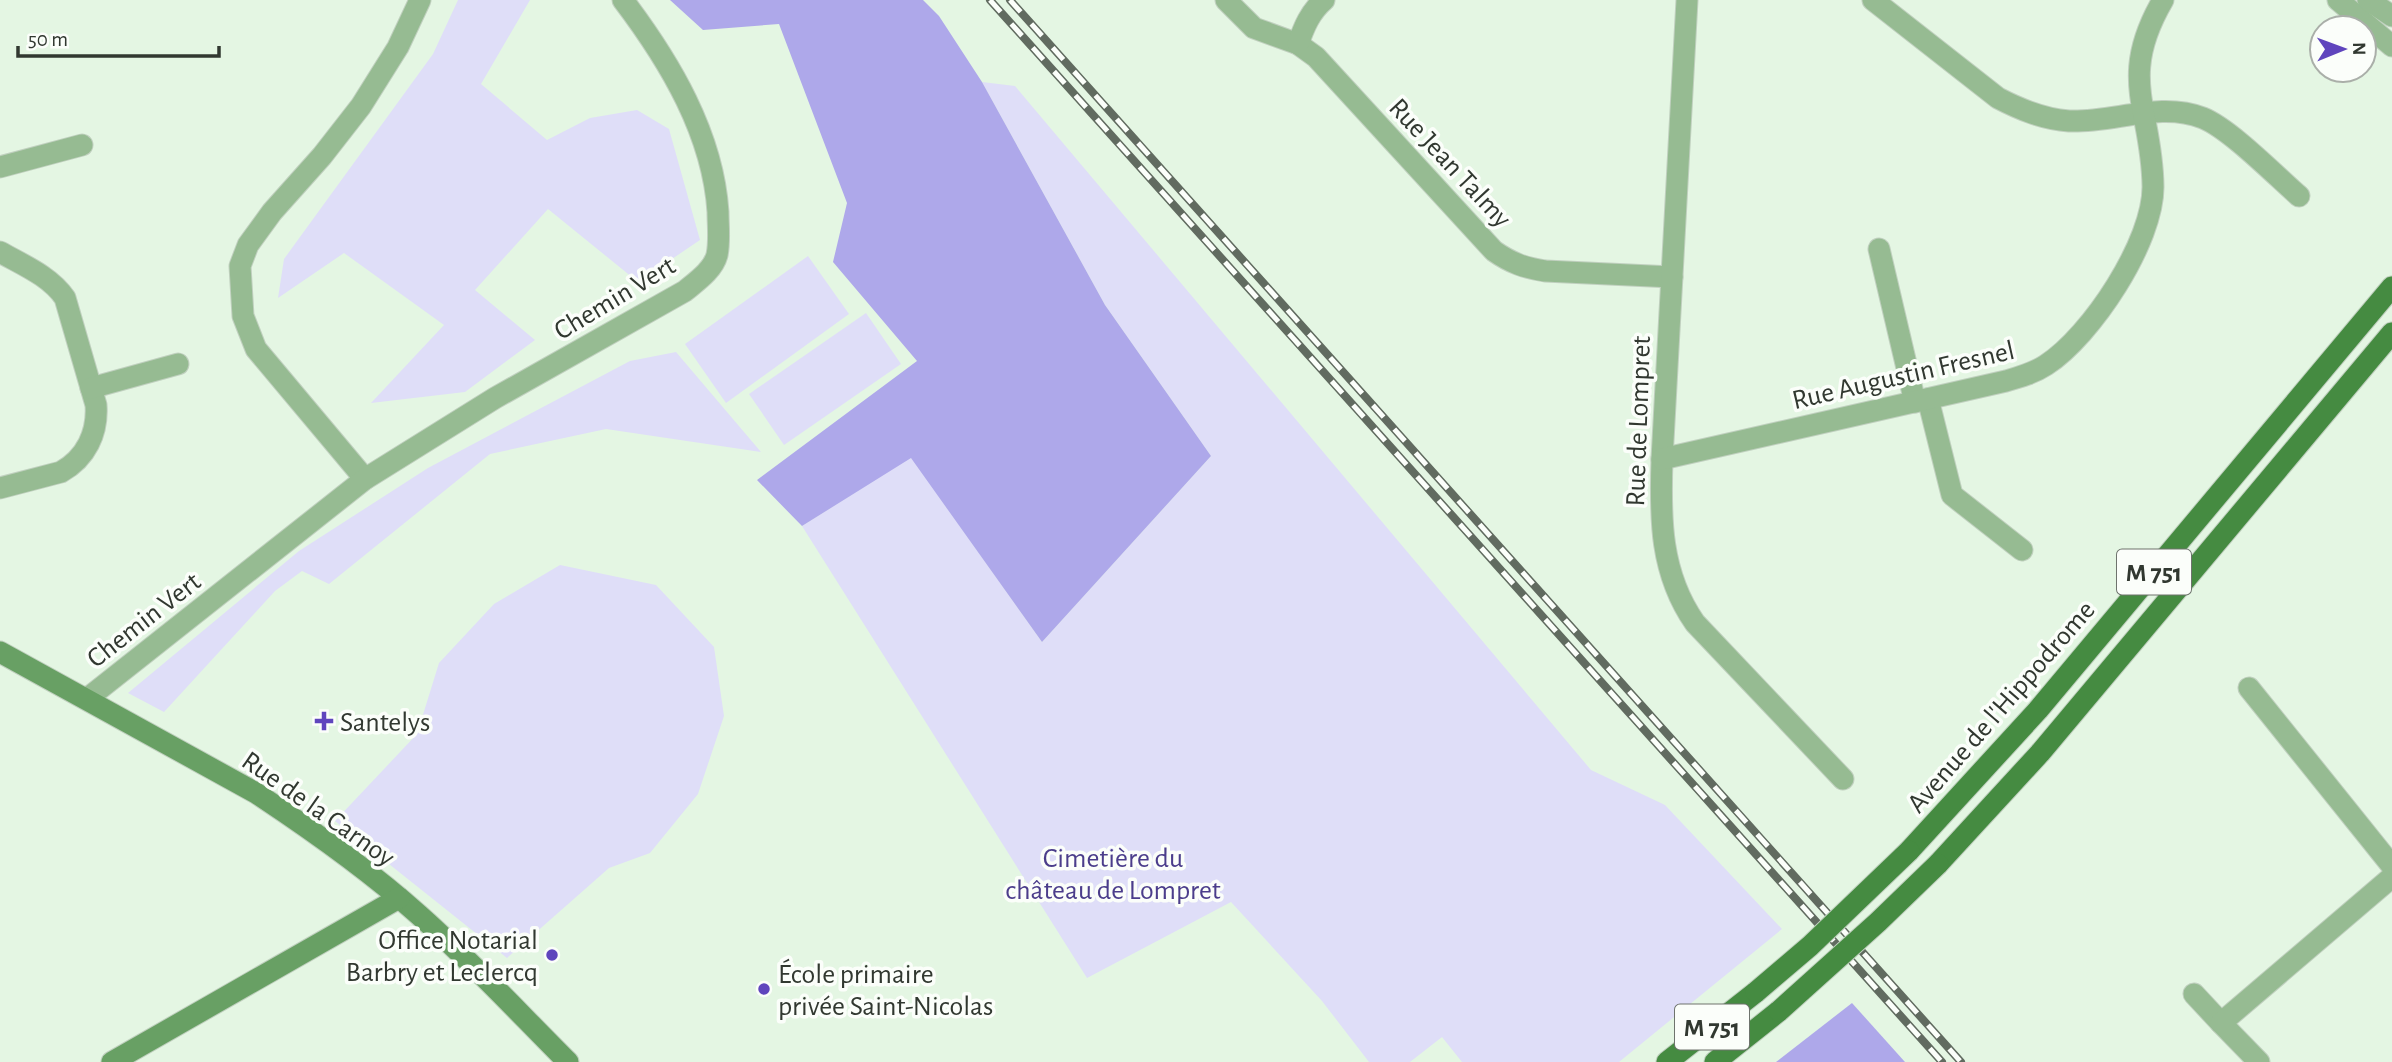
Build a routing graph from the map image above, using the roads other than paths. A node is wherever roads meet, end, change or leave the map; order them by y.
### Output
1 (420, 0) edge
2 (623, 0) edge
3 (1226, 0) edge
4 (1324, 0) edge
5 (1687, 0) edge
6 (1873, 0) edge
7 (2163, 0) edge
8 (2338, 0) edge
9 (2368, 0) edge
10 (2392, 16) edge
11 (1298, 44) junction
12 (2392, 46) edge
13 (2142, 113) junction
14 (82, 145) dead end
15 (0, 167) edge
16 (2298, 196) dead end
17 (1879, 249) dead end
18 (0, 253) edge
19 (1672, 277) junction
20 (2392, 287) edge
21 (2392, 333) edge
22 (178, 364) dead end
23 (91, 388) junction
24 (1921, 401) junction
25 (1662, 459) junction
26 (365, 479) junction
27 (0, 488) edge
28 (2022, 550) dead end
29 (0, 652) edge
30 (2249, 688) dead end
31 (88, 698) junction
32 (1843, 779) dead end
33 (2392, 866) edge
34 (2392, 877) edge
35 (399, 898) junction
36 (2194, 994) dead end
37 (2221, 1023) junction
38 (112, 1062) edge
39 (568, 1062) edge
40 (1667, 1062) edge
41 (1715, 1062) edge
42 (2259, 1062) edge

1 - 26 street
2 - 26 street, Chemin Vert
3 - 11 street, Rue Jean Talmy
4 - 11 street
5 - 19 street, Rue de Lompret
6 - 13 street
7 - 13 street, Rue Augustin Fresnel
8 - 12 street
9 - 10 street
11 - 19 street, Rue Jean Talmy
13 - 16 street
13 - 24 street, Rue Augustin Fresnel
14 - 15 street
17 - 24 street
18 - 23 street
19 - 25 street, Rue de Lompret
20 - 40 main road, Avenue de l'Hippodrome / M 751, bridge
21 - 41 main road, Avenue de l'Hippodrome / M 751, bridge
22 - 23 street
23 - 27 street
24 - 25 street, Rue Augustin Fresnel
24 - 28 street
25 - 32 street, Rue de Lompret
26 - 31 street, Chemin Vert
29 - 31 street, Rue de la Carnoy
30 - 33 street
31 - 35 street, Rue de la Carnoy
34 - 37 street
35 - 38 street
35 - 39 street, Rue de la Carnoy
36 - 37 street
37 - 42 street

